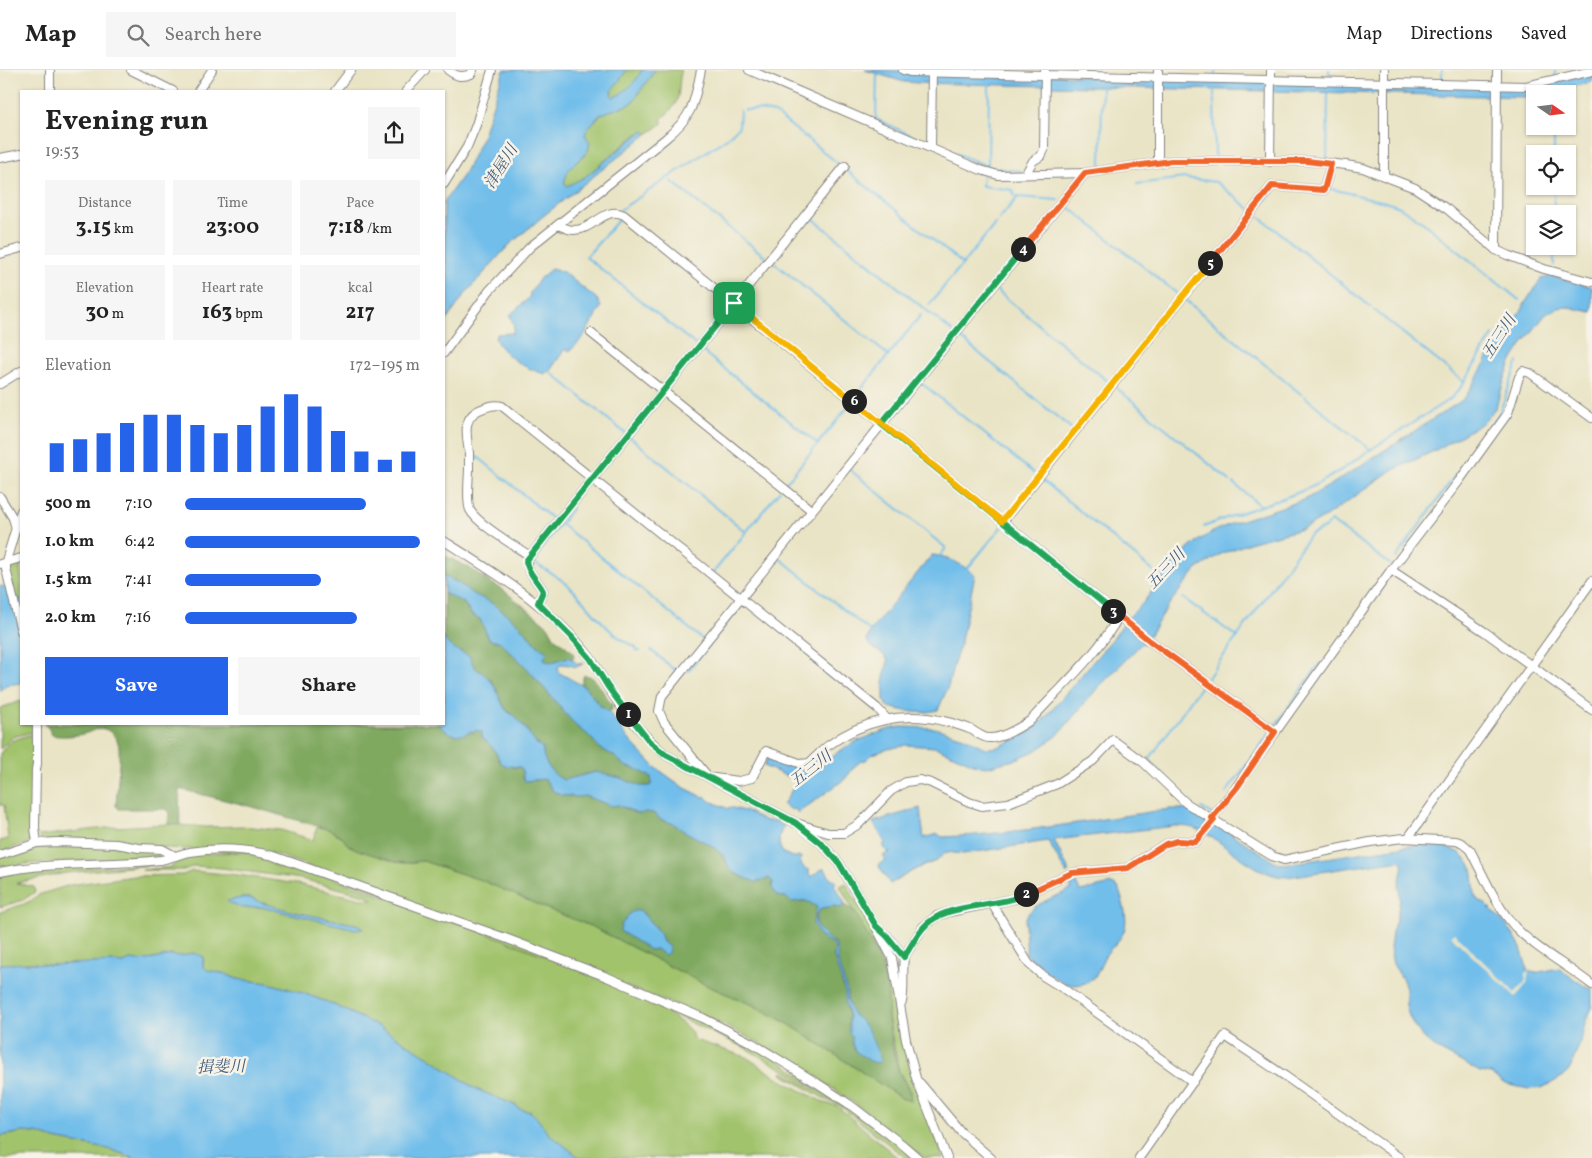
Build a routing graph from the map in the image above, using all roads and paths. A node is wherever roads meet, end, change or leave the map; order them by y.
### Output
1 (50, 70) edge
2 (131, 70) edge
3 (212, 70) edge
4 (351, 70) edge
5 (425, 70) edge
6 (448, 70) edge
7 (473, 70) edge
8 (492, 70) edge
9 (696, 70) edge
10 (701, 70) edge
11 (749, 70) edge
12 (903, 70) edge
13 (1271, 70) edge
14 (1384, 70) edge
15 (1497, 70) edge
16 (932, 71) edge
17 (1592, 71) edge
18 (1045, 72) edge
19 (1158, 74) edge
20 (1271, 80) junction
21 (1384, 83) junction
22 (1497, 86) junction
23 (50, 90) edge
24 (171, 90) edge
25 (199, 90) edge
26 (336, 90) edge
27 (407, 90) edge
28 (696, 94) junction
29 (931, 148) junction
30 (20, 154) edge
31 (0, 158) edge
32 (1158, 162) junction
33 (1270, 162) junction
34 (1331, 164) junction
35 (845, 166) dead end
36 (1026, 173) junction
37 (1085, 173) junction
38 (1384, 176) junction
39 (445, 182) edge
40 (558, 225) junction
41 (20, 248) edge
42 (1496, 250) junction
43 (0, 254) edge
44 (1592, 282) edge
45 (734, 303) junction
46 (469, 318) junction
47 (591, 333) dead end
48 (445, 351) edge
49 (445, 358) edge
50 (20, 372) edge
51 (0, 384) edge
52 (664, 391) junction
53 (1592, 418) edge
54 (881, 424) junction
55 (592, 479) junction
56 (0, 497) edge
57 (811, 510) junction
58 (20, 514) edge
59 (1002, 521) junction
60 (16, 528) junction
61 (445, 542) edge
62 (530, 556) junction
63 (20, 558) edge
64 (4, 565) edge
65 (1391, 570) junction
66 (1592, 581) edge
67 (740, 598) junction
68 (538, 603) junction
69 (1119, 616) junction
70 (20, 627) edge
71 (1531, 665) junction
72 (1592, 710) edge
73 (888, 718) junction
74 (37, 725) edge
75 (1275, 732) junction
76 (708, 777) junction
77 (1213, 819) junction
78 (796, 823) junction
79 (1408, 838) junction
80 (37, 843) junction
81 (0, 855) edge
82 (175, 856) junction
83 (0, 872) edge
84 (992, 904) junction
85 (876, 926) junction
86 (904, 957) junction
87 (1592, 985) edge
88 (901, 1008) junction
89 (916, 1078) junction
90 (1193, 1082) junction
91 (918, 1158) edge
92 (947, 1158) edge
93 (990, 1158) edge
94 (1138, 1158) edge
95 (1400, 1158) edge

1 - 23 street
2 - 24 street
3 - 25 street
4 - 26 street
5 - 27 street
6 - 7 street
8 - 39 street
9 - 28 street
10 - 28 street
11 - 29 street
12 - 16 street
13 - 20 street
14 - 21 street
15 - 22 street
16 - 18 street
16 - 29 street
17 - 22 street
18 - 19 street
18 - 36 street
19 - 20 street
19 - 32 street
20 - 21 street
20 - 33 street
21 - 22 street
21 - 38 street
22 - 42 street
28 - 40 street
29 - 36 street
30 - 31 street
32 - 33 street
32 - 37 street
33 - 34 street
34 - 38 street
34 - 59 street
35 - 45 street
36 - 37 street
37 - 54 street
38 - 42 street
40 - 45 street
40 - 46 street
41 - 43 street
42 - 44 street
45 - 52 street
45 - 54 street
46 - 48 street
46 - 49 street
47 - 52 street
50 - 51 street
52 - 55 street
52 - 57 street
53 - 65 street
54 - 57 street
54 - 59 street
55 - 62 street
55 - 62 street
55 - 67 street
56 - 60 street
57 - 67 street
58 - 60 street
59 - 69 street
60 - 64 street
61 - 68 street
62 - 68 street
63 - 64 street
64 - 70 street
65 - 71 street
65 - 75 street
66 - 71 street
67 - 73 street
67 - 76 street
68 - 76 street
69 - 73 street
69 - 75 street
71 - 72 street
71 - 79 street
73 - 76 street
74 - 80 street
75 - 77 street
76 - 78 street
77 - 78 street
77 - 79 street
77 - 84 street
78 - 85 street
79 - 87 street
80 - 81 street
80 - 82 street
82 - 83 street
82 - 91 street
84 - 86 street
84 - 90 street
85 - 86 street
85 - 88 street
86 - 88 street
88 - 89 street
89 - 92 street
89 - 93 street
90 - 94 street
90 - 95 street

